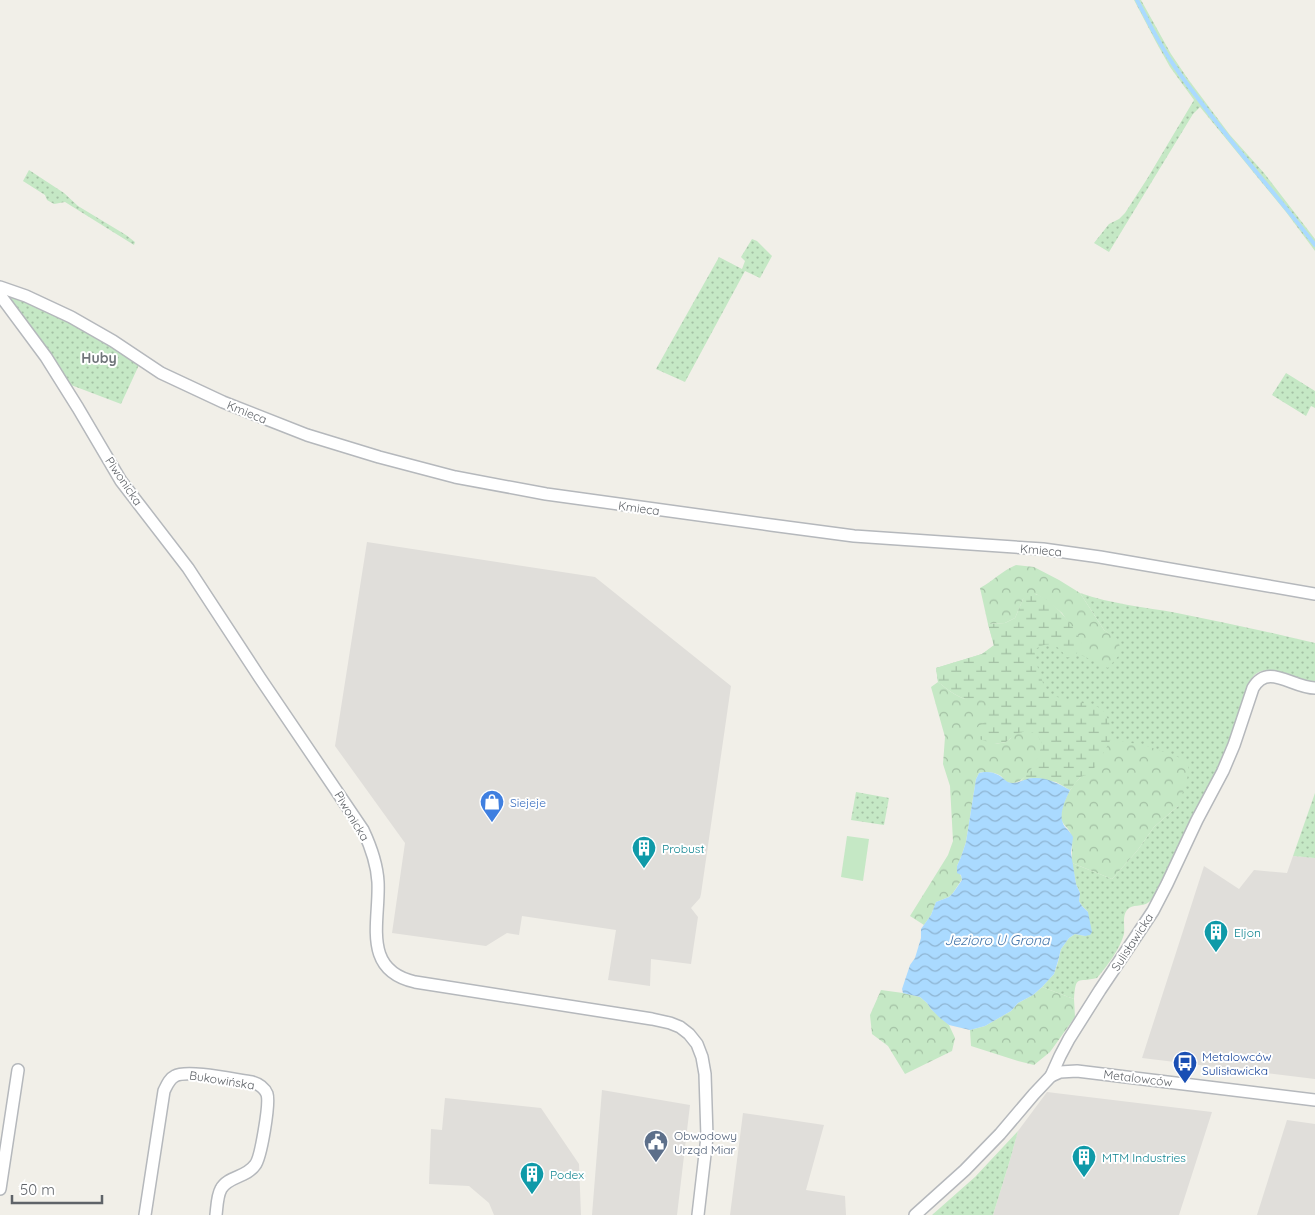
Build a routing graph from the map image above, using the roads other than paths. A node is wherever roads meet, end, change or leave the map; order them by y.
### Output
1 (0, 287) edge
2 (0, 295) edge
3 (1315, 594) edge
4 (1315, 688) edge
5 (18, 1070) dead end
6 (1051, 1076) junction
7 (1315, 1100) edge
8 (0, 1189) edge
9 (145, 1215) edge
10 (216, 1215) edge
11 (698, 1215) edge
12 (915, 1215) edge

1 - 3 street, Kmieca
2 - 11 street, Piwonicka
4 - 6 street, Sulisławicka
5 - 8 street
6 - 7 street, Metalowców
6 - 12 street, Sulisławicka
9 - 10 street, Bukowińska

